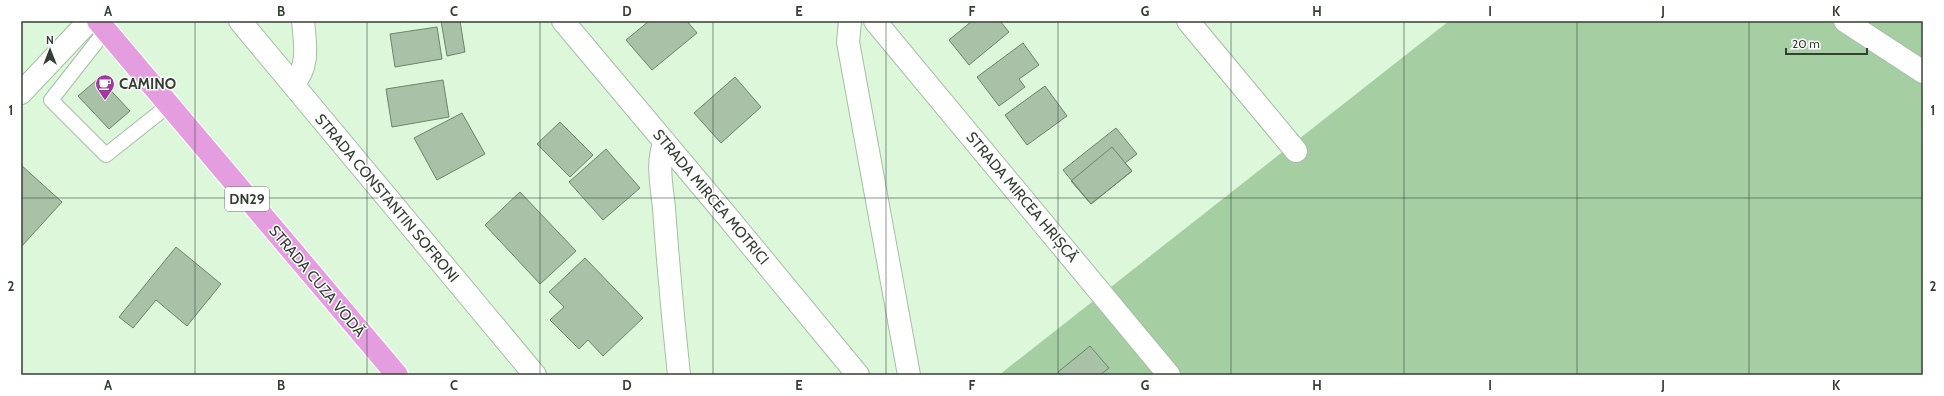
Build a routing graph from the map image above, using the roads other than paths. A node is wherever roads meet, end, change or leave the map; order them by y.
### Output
1 (240, 21) edge
2 (303, 21) edge
3 (563, 21) edge
4 (850, 21) edge
5 (875, 21) edge
6 (1188, 21) edge
7 (1845, 21) edge
8 (98, 24) edge
9 (1923, 72) edge
10 (294, 84) junction
11 (21, 93) edge
12 (168, 105) junction
13 (665, 142) junction
14 (1296, 151) dead end
15 (397, 375) edge
16 (535, 375) edge
17 (679, 375) edge
18 (858, 375) edge
19 (909, 375) edge
20 (1168, 375) edge

1 - 10 street, STRADA CONSTANTIN SOFRONI
2 - 10 street
3 - 13 street, STRADA MIRCEA MOTRICI
4 - 19 street
5 - 20 street, STRADA MIRCEA HRIȘCĂ
6 - 14 street
7 - 9 street
8 - 11 street
8 - 12 highway, STRADA CUZA VODĂ / DN29
8 - 12 lane
10 - 16 street, STRADA CONSTANTIN SOFRONI
12 - 15 highway, STRADA CUZA VODĂ / DN29
13 - 17 street
13 - 18 street, STRADA MIRCEA MOTRICI

